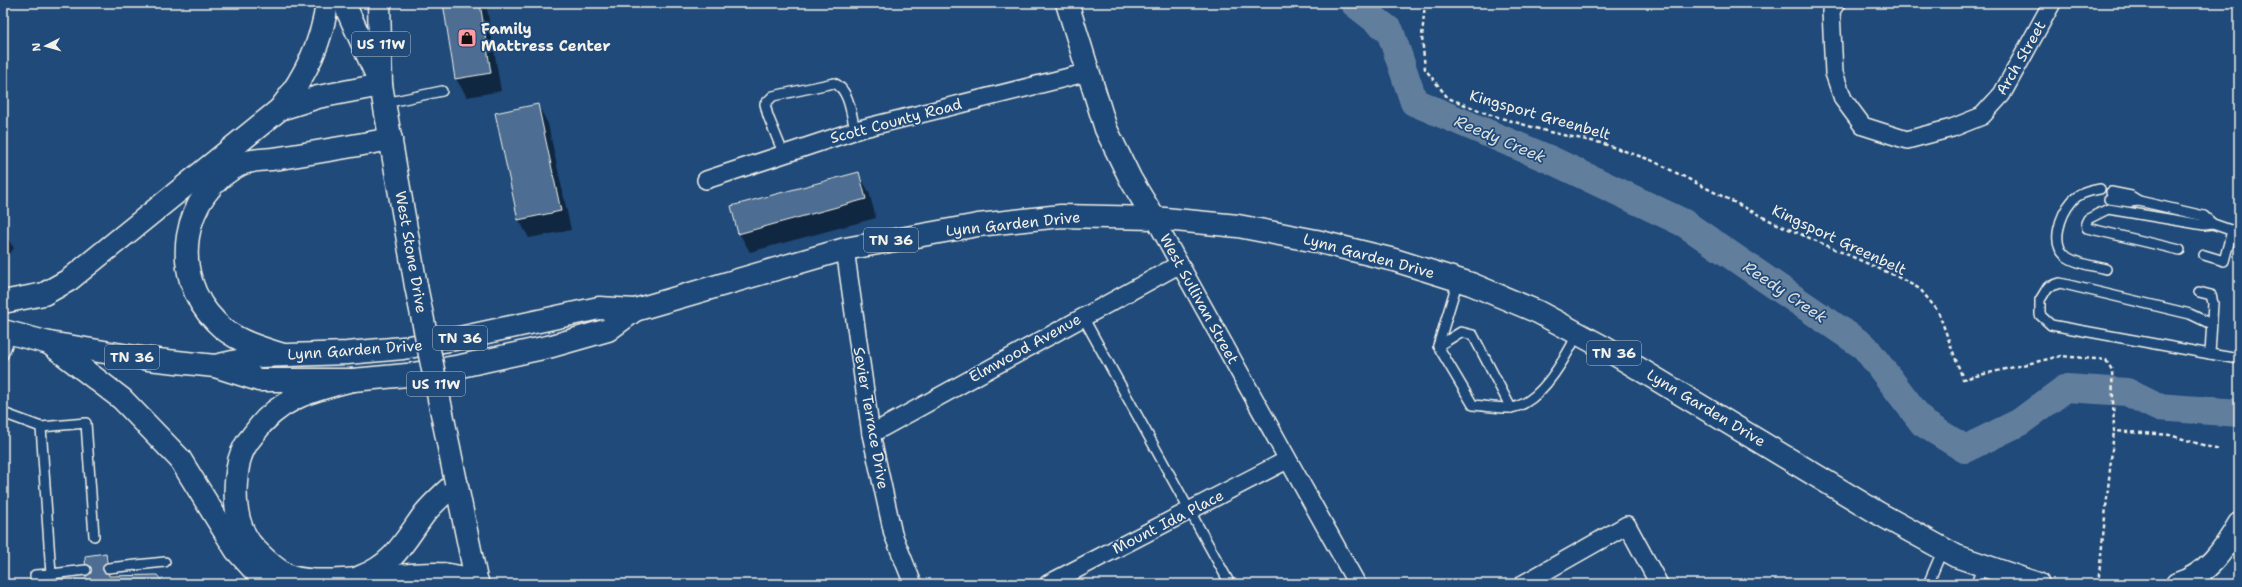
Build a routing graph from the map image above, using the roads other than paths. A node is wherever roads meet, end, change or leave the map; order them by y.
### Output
1 (327, 3) edge
2 (346, 3) edge
3 (379, 3) edge
4 (1067, 3) edge
5 (1836, 3) edge
6 (2052, 3) edge
7 (1089, 72) junction
8 (442, 90) dead end
9 (383, 94) junction
10 (280, 109) junction
11 (855, 130) junction
12 (391, 139) junction
13 (784, 155) junction
14 (706, 180) dead end
15 (2100, 193) dead end
16 (2110, 195) dead end
17 (1154, 218) junction
18 (2212, 224) junction
19 (2235, 232) edge
20 (845, 248) junction
21 (2180, 250) dead end
22 (2204, 255) dead end
23 (1180, 264) junction
24 (2106, 269) dead end
25 (1458, 280) junction
26 (2199, 292) dead end
27 (3, 302) edge
28 (635, 310) junction
29 (1083, 317) junction
30 (2211, 324) junction
31 (7, 332) edge
32 (1578, 333) junction
33 (49, 343) junction
34 (1438, 346) junction
35 (2210, 354) junction
36 (3, 355) edge
37 (283, 355) junction
38 (2239, 359) edge
39 (215, 366) junction
40 (353, 380) junction
41 (1511, 408) junction
42 (3, 413) edge
43 (40, 427) junction
44 (871, 434) junction
45 (1287, 460) junction
46 (456, 482) junction
47 (1189, 511) junction
48 (2239, 524) edge
49 (94, 536) dead end
50 (1944, 549) junction
51 (164, 562) dead end
52 (108, 568) dead end
53 (86, 570) dead end
54 (52, 574) junction
55 (1980, 574) edge
56 (338, 582) junction
57 (475, 583) edge
58 (36, 584) edge
59 (273, 584) edge
60 (913, 584) edge
61 (1048, 584) edge
62 (1230, 584) edge
63 (1357, 584) edge
64 (1524, 584) edge
65 (1659, 584) edge
66 (1928, 584) edge
67 (2038, 584) edge
68 (2177, 584) edge

1 - 10 main road
2 - 9 main road, West Stone Drive / US 11W
3 - 9 main road, West Stone Drive / US 11W
4 - 7 main road, West Sullivan Street
5 - 6 street, Arch Street
7 - 11 street, Scott County Road
7 - 17 main road, West Sullivan Street
8 - 9 lane
9 - 10 main road
9 - 12 main road, West Stone Drive / US 11W
10 - 27 main road
11 - 13 street, Scott County Road
11 - 13 lane
12 - 37 main road
12 - 46 main road, West Stone Drive / US 11W, bridge
13 - 14 street, Scott County Road
15 - 24 lane
16 - 18 lane
17 - 20 main road, Lynn Garden Drive / TN 36
17 - 23 street, West Sullivan Street
17 - 25 main road, Lynn Garden Drive / TN 36
18 - 19 lane
18 - 21 lane
19 - 22 lane
20 - 28 main road, Lynn Garden Drive / TN 36
20 - 44 street, Sevier Terrace Drive
23 - 29 street, Elmwood Avenue
23 - 45 street, West Sullivan Street
25 - 32 main road, Lynn Garden Drive / TN 36
25 - 34 lane
26 - 30 lane
28 - 37 main road, Lynn Garden Drive / TN 36
28 - 40 main road, Lynn Garden Drive / TN 36
29 - 44 street, Elmwood Avenue
29 - 47 lane
30 - 35 lane
30 - 35 lane
31 - 33 main road, Lynn Garden Drive / TN 36
31 - 36 lane
32 - 41 lane
32 - 50 main road, Lynn Garden Drive / TN 36
33 - 39 main road, Lynn Garden Drive / TN 36
33 - 59 main road
34 - 41 lane
34 - 41 lane
35 - 38 lane
37 - 39 main road, Lynn Garden Drive / TN 36
39 - 40 main road, Lynn Garden Drive / TN 36
40 - 56 main road
42 - 43 lane
43 - 49 lane
43 - 54 lane
44 - 60 street, Sevier Terrace Drive
45 - 47 street, Mount Ida Place
45 - 63 street, West Sullivan Street
46 - 56 main road
46 - 57 main road, West Stone Drive / US 11W
47 - 61 street, Mount Ida Place
47 - 62 lane
48 - 68 main road
50 - 55 main road, Lynn Garden Drive / TN 36
50 - 66 lane
51 - 52 lane
53 - 54 lane
54 - 58 lane
55 - 67 main road, Lynn Garden Drive / TN 36
56 - 57 main road
64 - 65 street

